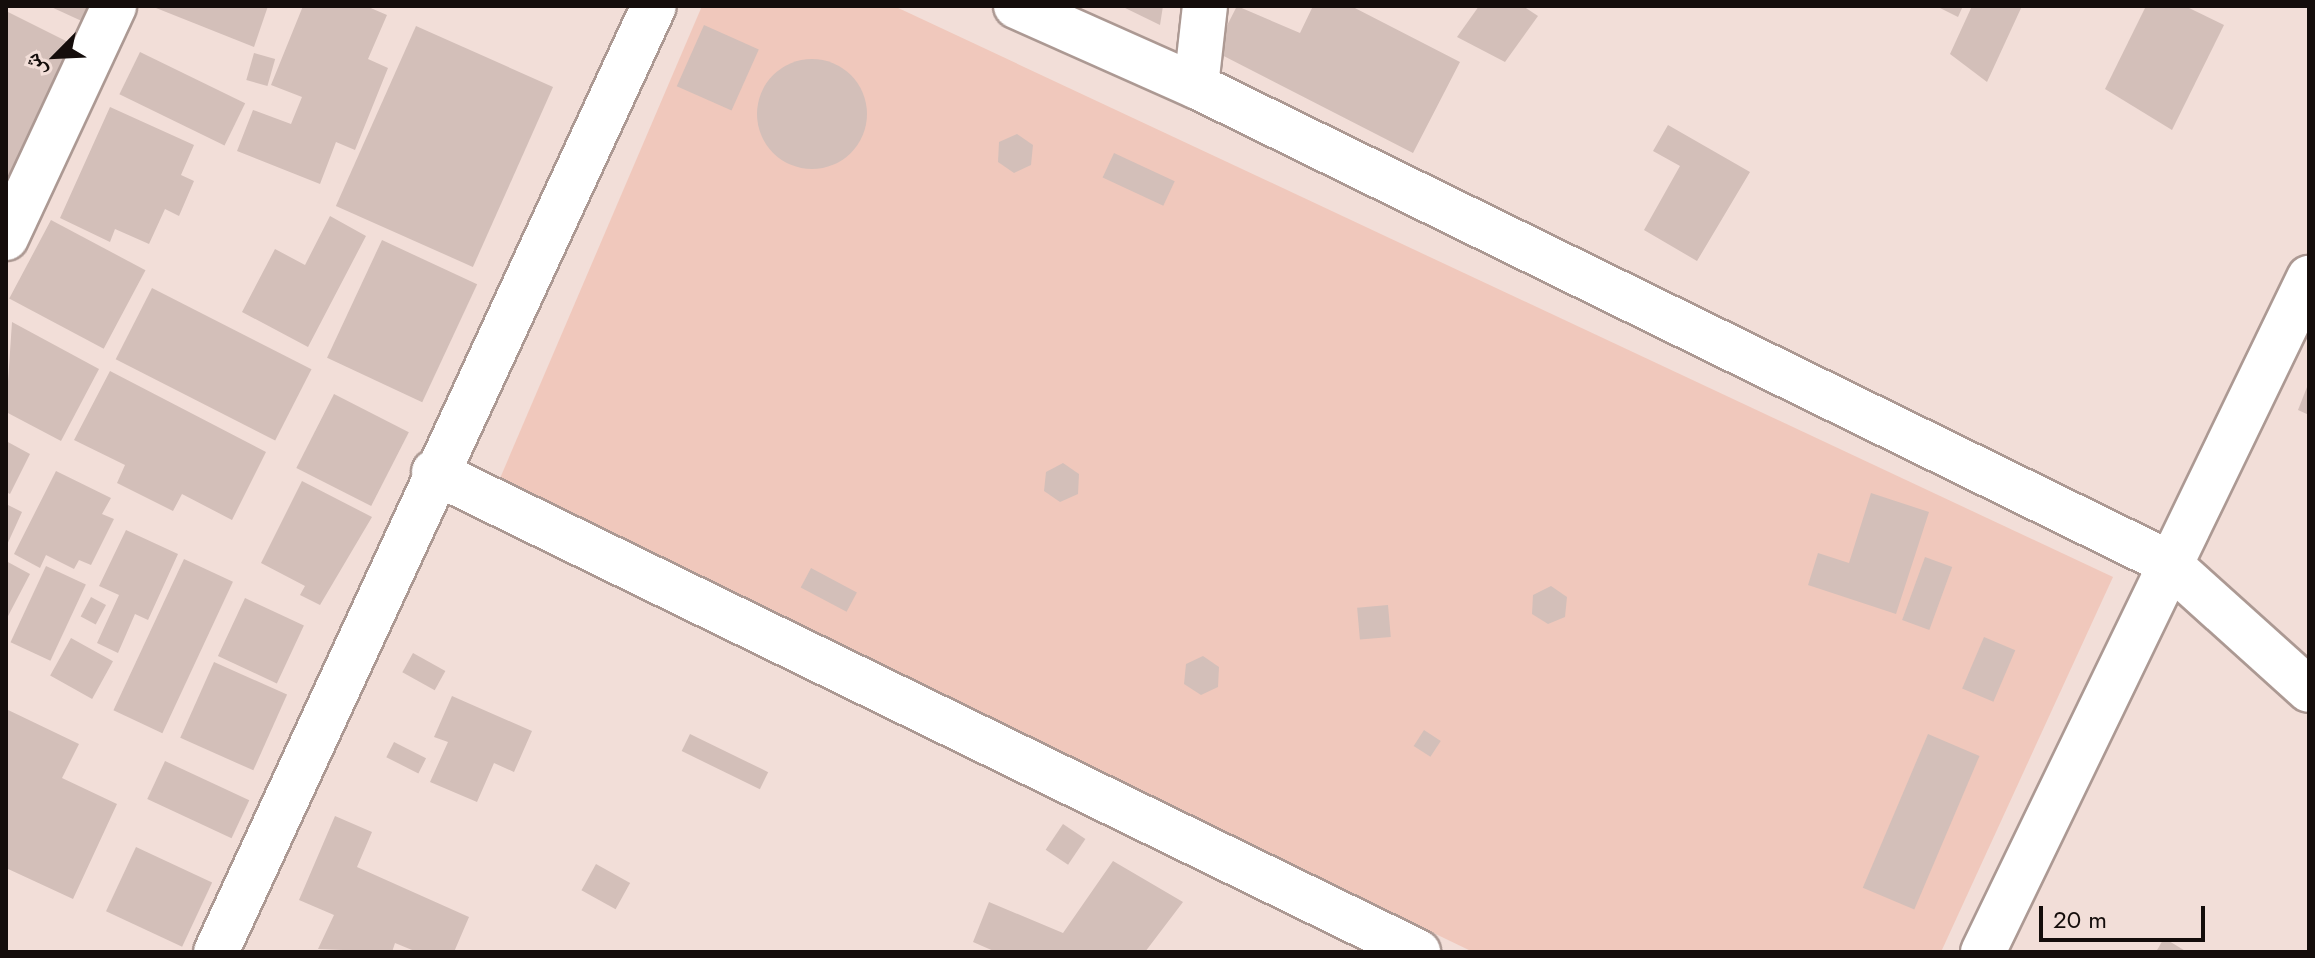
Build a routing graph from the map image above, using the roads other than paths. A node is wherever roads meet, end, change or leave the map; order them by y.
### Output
1 (114, 6) edge
2 (654, 6) edge
3 (1016, 6) edge
4 (1205, 6) edge
5 (1196, 86) junction
6 (6, 238) edge
7 (2309, 278) edge
8 (434, 472) junction
9 (2167, 562) junction
10 (2309, 690) edge
11 (216, 952) edge
12 (1418, 952) edge
13 (1983, 952) edge

1 - 6 street
2 - 8 street
3 - 5 street
4 - 5 street
5 - 9 street
7 - 9 street
8 - 11 street
8 - 12 street
9 - 10 street
9 - 13 street

